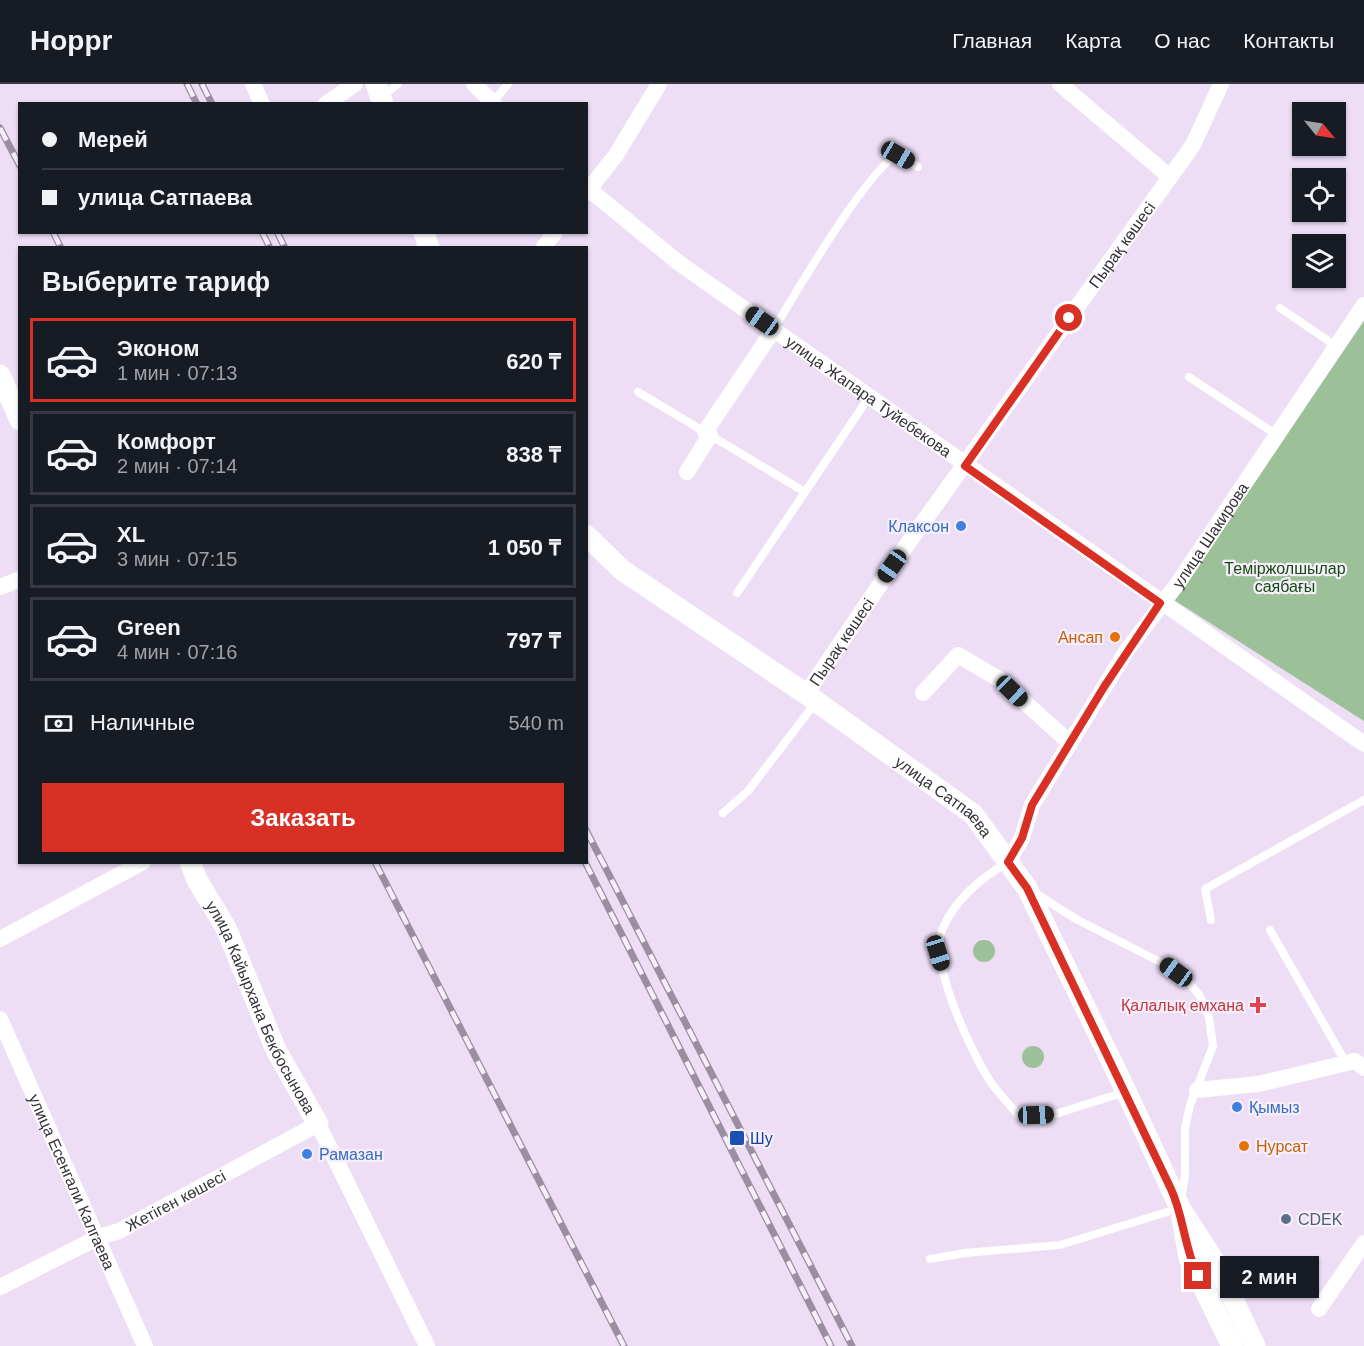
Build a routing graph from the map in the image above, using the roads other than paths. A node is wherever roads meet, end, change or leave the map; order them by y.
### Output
1 (253, 84) edge
2 (355, 84) edge
3 (362, 84) edge
4 (398, 84) edge
5 (474, 84) edge
6 (508, 84) edge
7 (659, 84) edge
8 (1060, 84) edge
9 (1221, 84) edge
10 (380, 95) edge
11 (261, 102) edge
12 (329, 102) edge
13 (347, 102) edge
14 (493, 102) edge
15 (495, 102) edge
16 (918, 167) dead end
17 (1170, 177) junction
18 (588, 189) edge
19 (588, 191) edge
20 (1364, 305) edge
21 (1280, 308) dead end
22 (774, 330) junction
23 (1336, 346) junction
24 (1190, 377) dead end
25 (2, 388) edge
26 (638, 392) dead end
27 (869, 397) junction
28 (18, 416) edge
29 (708, 434) junction
30 (1277, 435) junction
31 (965, 466) junction
32 (687, 472) dead end
33 (805, 492) junction
34 (588, 537) edge
35 (18, 580) edge
36 (0, 588) edge
37 (737, 592) dead end
38 (1160, 603) junction
39 (923, 693) dead end
40 (811, 698) junction
41 (1069, 742) junction
42 (1364, 744) edge
43 (1364, 800) edge
44 (723, 813) dead end
45 (1008, 862) junction
46 (139, 864) edge
47 (191, 864) edge
48 (1027, 888) junction
49 (1211, 920) dead end
50 (1270, 930) dead end
51 (0, 939) edge
52 (0, 1020) edge
53 (1346, 1063) junction
54 (1364, 1068) edge
55 (1197, 1090) junction
56 (1126, 1091) junction
57 (318, 1124) junction
58 (1180, 1208) junction
59 (99, 1237) junction
60 (1364, 1244) edge
61 (930, 1259) dead end
62 (0, 1287) edge
63 (1319, 1309) dead end
64 (145, 1346) edge
65 (427, 1346) edge
66 (1232, 1346) edge
67 (1255, 1346) edge

1 - 11 street
2 - 12 street
3 - 13 street
4 - 10 lane
5 - 14 street
6 - 15 lane
7 - 18 street
8 - 17 street
9 - 17 street, Пырақ көшесі
16 - 22 lane
17 - 31 street, Пырақ көшесі
19 - 22 street, улица Жапара Туйебекова
20 - 23 street, улица Шакирова
21 - 23 lane
22 - 27 street, улица Жапара Туйебекова
22 - 29 street
23 - 30 street, улица Шакирова
24 - 30 lane
25 - 28 street
26 - 29 lane
27 - 31 street, улица Жапара Туйебекова
27 - 33 lane
29 - 32 street
29 - 33 lane
30 - 38 street, улица Шакирова
31 - 38 street, улица Жапара Туйебекова
31 - 40 street, Пырақ көшесі
33 - 37 lane
34 - 40 street, улица Сатпаева
35 - 36 street
38 - 41 street, улица Шакирова
38 - 42 street, улица Жапара Туйебекова
39 - 41 street
40 - 44 lane
40 - 45 street, улица Сатпаева
41 - 45 street, улица Шакирова
43 - 49 lane
45 - 48 street, улица Сатпаева
45 - 56 lane
46 - 51 street
47 - 57 street, улица Кайырхана Бекбосынова
48 - 55 lane
48 - 56 street, улица Сатпаева
50 - 53 lane
52 - 59 street, улица Есенгали Калгаева
53 - 54 street
53 - 55 street
55 - 58 lane
56 - 58 street, улица Сатпаева
57 - 59 street, Жетіген көшесі
57 - 65 street, улица Кайырхана Бекбосынова
58 - 61 lane
58 - 66 street, улица Сатпаева
58 - 67 street, улица Сатпаева
59 - 62 street, Жетіген көшесі
59 - 64 street, улица Есенгали Калгаева
60 - 63 street

